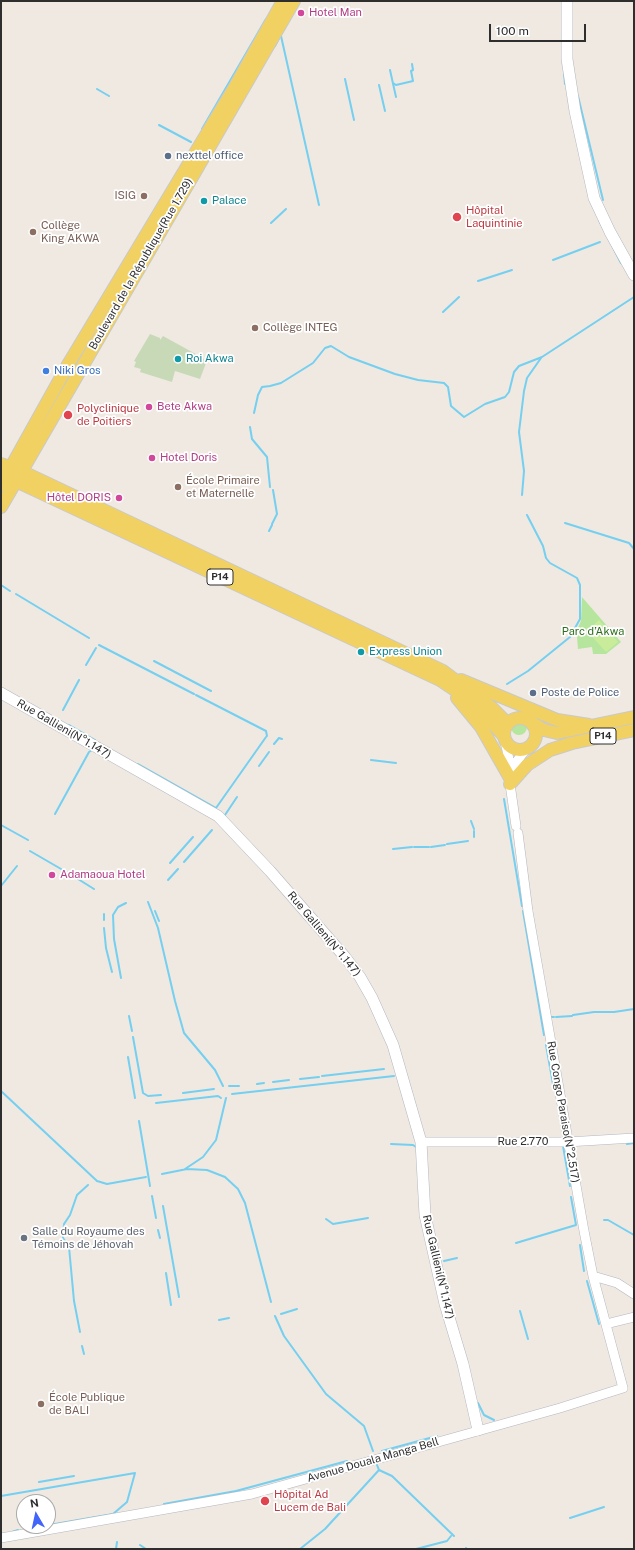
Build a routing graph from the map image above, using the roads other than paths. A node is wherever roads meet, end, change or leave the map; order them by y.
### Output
1 (283, 1) edge
2 (294, 1) edge
3 (567, 1) edge
4 (634, 275) edge
5 (8, 474) edge
6 (1, 507) edge
7 (445, 678) junction
8 (1, 693) edge
9 (634, 717) edge
10 (531, 722) junction
11 (507, 723) junction
12 (589, 725) junction
13 (634, 730) edge
14 (504, 738) junction
15 (572, 743) junction
16 (527, 748) junction
17 (510, 777) junction
18 (630, 1138) edge
19 (421, 1142) junction
20 (567, 1142) junction
21 (593, 1276) junction
22 (634, 1294) edge
23 (634, 1317) edge
24 (606, 1324) junction
25 (623, 1388) joint
26 (478, 1430) junction
27 (1, 1538) edge

1 - 5 main road, Boulevard de la République(Rue 1.729)
2 - 5 main road, Boulevard de la République(Rue 1.729)
3 - 4 main road
5 - 6 main road, Boulevard de la République(Rue 1.729)
5 - 7 main road, P14
7 - 11 main road, P14
7 - 12 main road
7 - 14 main road, P14
7 - 17 main road
8 - 19 main road, Rue Gallieni(N°1.147)
9 - 12 main road, P14
10 - 11 main road
10 - 12 main road, P14
10 - 16 main road
11 - 14 main road
13 - 15 main road, P14
14 - 16 main road
14 - 17 street, Rue Congo Paraiso(N°2.517)
15 - 16 main road, P14
15 - 17 main road
16 - 17 street
17 - 20 street, Rue Congo Paraiso(N°2.517)
18 - 20 street, Rue 2.770
19 - 20 street, Rue 2.770
19 - 26 main road, Rue Gallieni(N°1.147)
20 - 21 street, Rue Congo Paraiso(N°2.517)
21 - 22 street
21 - 24 street, Rue Congo Paraiso(N°2.517)
23 - 24 street
24 - 25 street, Rue Congo Paraiso(N°2.517)
25 - 26 street, Avenue Douala Manga Bell
26 - 27 street, Avenue Douala Manga Bell

